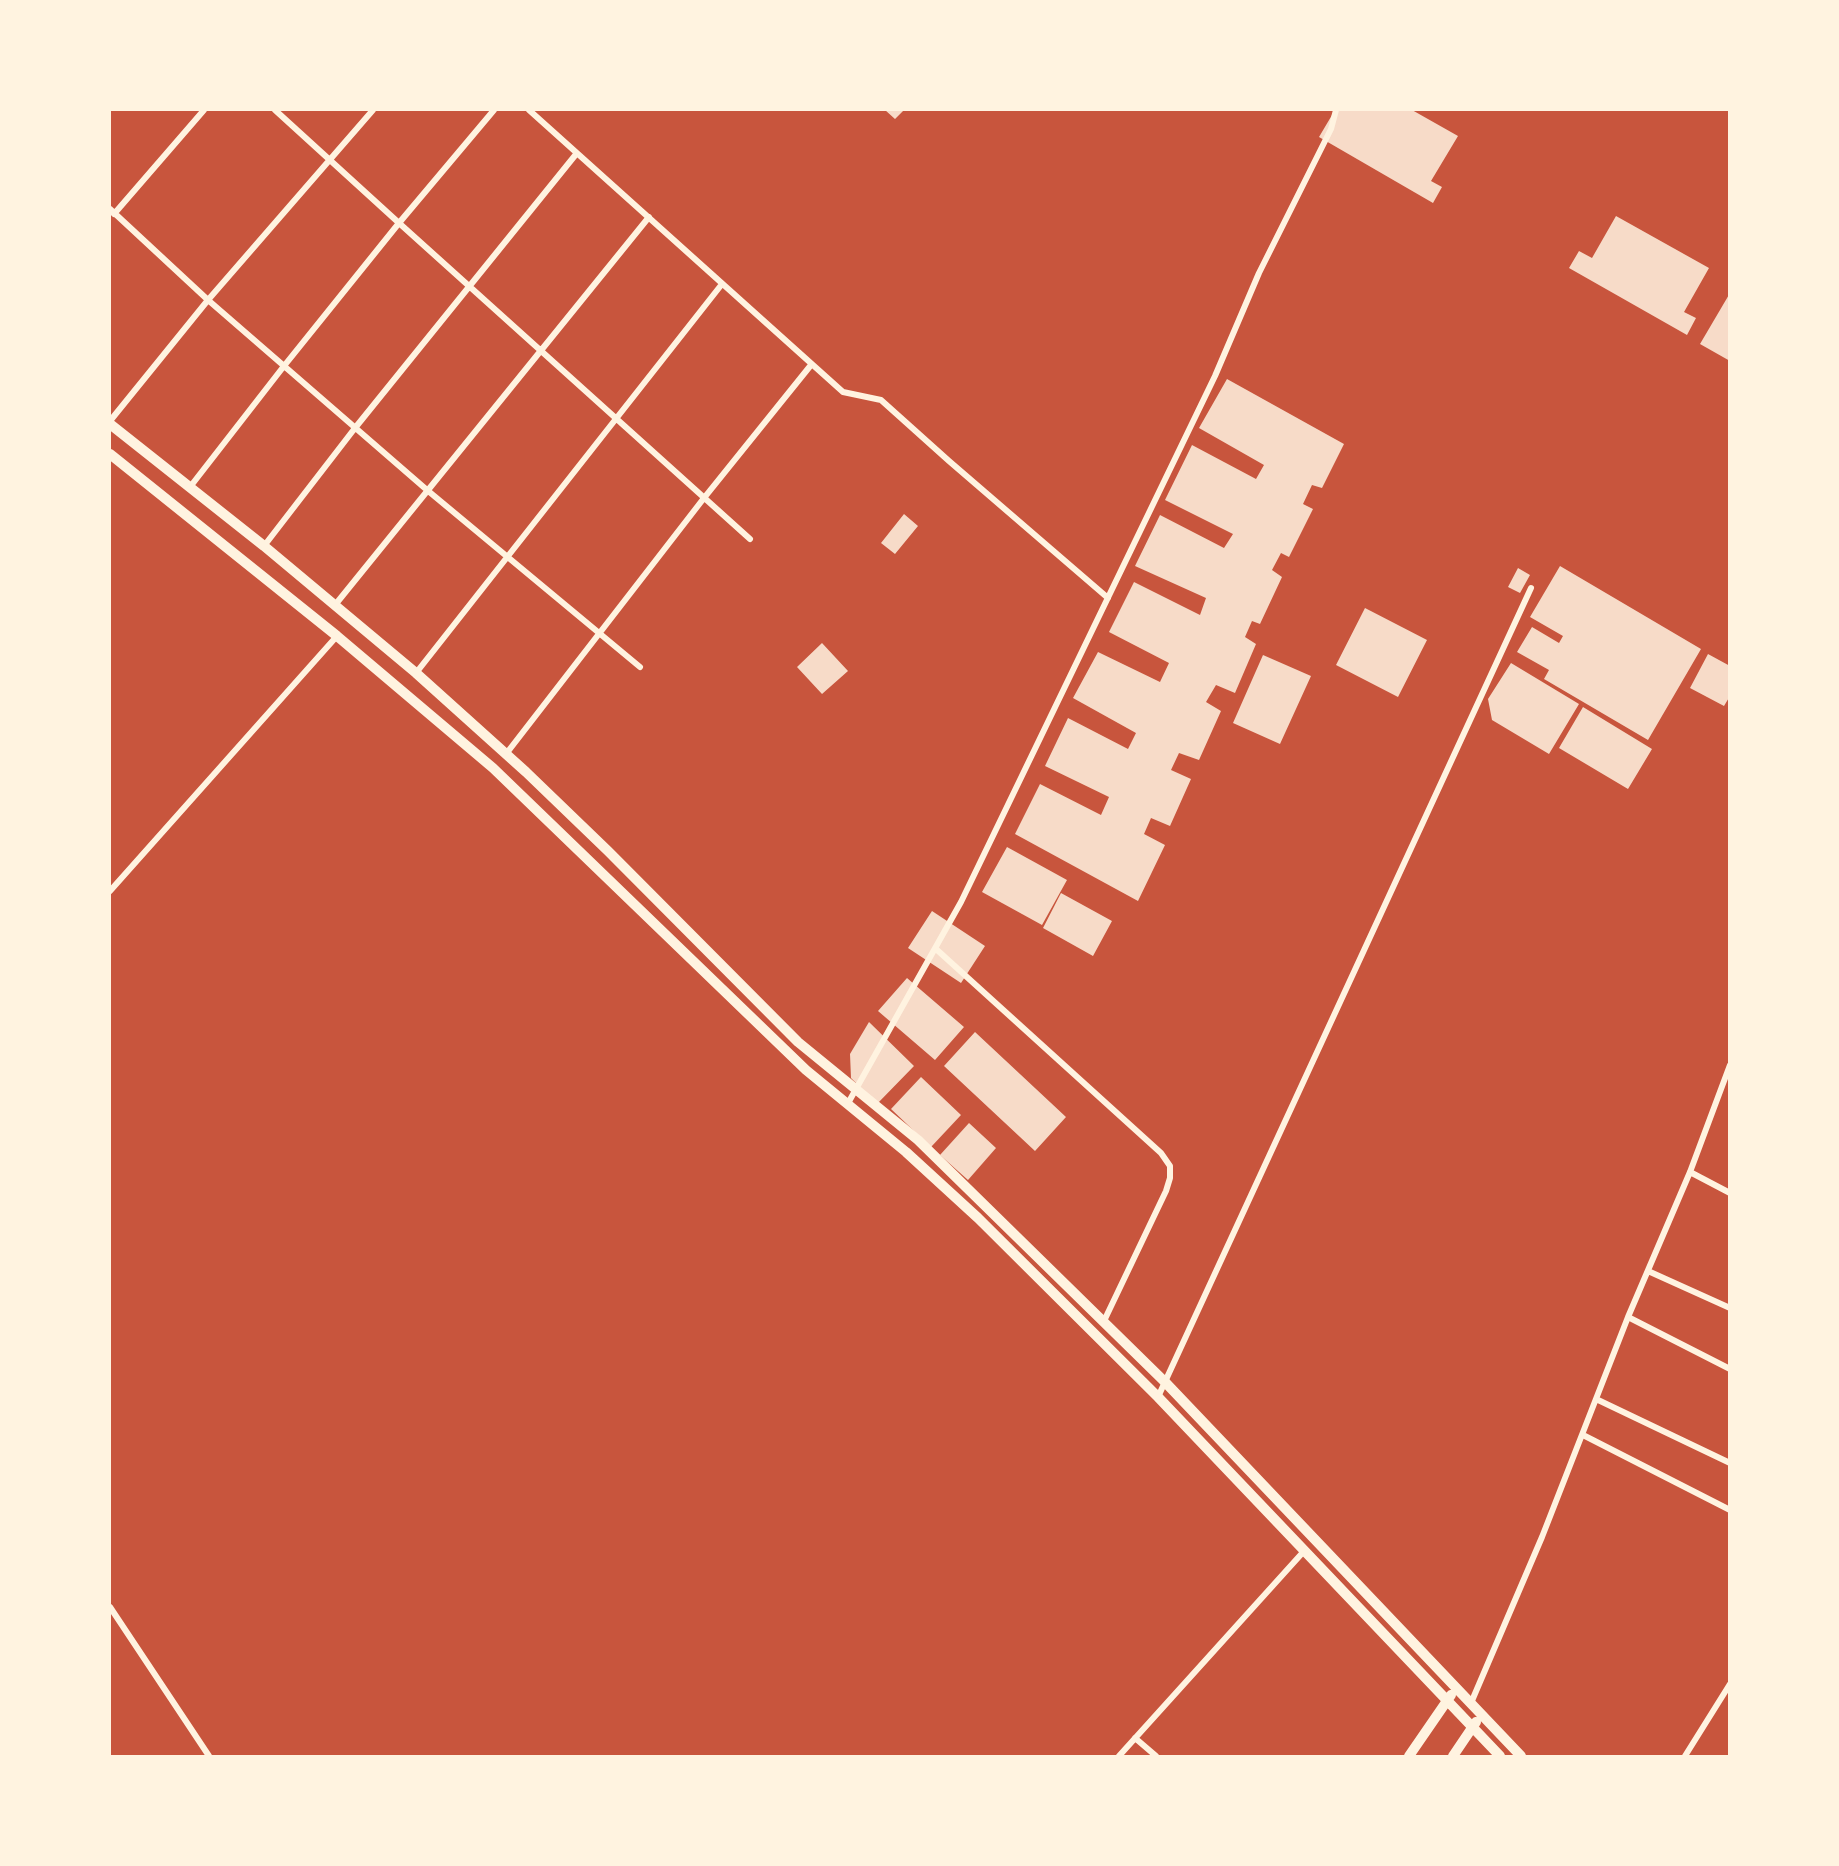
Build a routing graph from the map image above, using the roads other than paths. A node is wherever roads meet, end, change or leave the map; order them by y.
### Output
1 (204, 110) edge
2 (275, 110) edge
3 (373, 110) edge
4 (494, 110) edge
5 (529, 110) edge
6 (1336, 110) edge
7 (577, 153) junction
8 (330, 160) junction
9 (112, 212) edge
10 (649, 217) junction
11 (399, 223) junction
12 (722, 284) junction
13 (469, 286) junction
14 (208, 300) junction
15 (541, 350) junction
16 (811, 365) junction
17 (284, 366) junction
18 (616, 418) junction
19 (110, 422) edge
20 (355, 428) junction
21 (110, 454) edge
22 (190, 487) junction
23 (428, 490) junction
24 (704, 498) junction
25 (750, 539) dead end
26 (264, 546) junction
27 (507, 556) junction
28 (1530, 588) dead end
29 (1108, 598) junction
30 (335, 605) junction
31 (599, 633) junction
32 (337, 636) junction
33 (640, 667) dead end
34 (416, 673) junction
35 (506, 754) junction
36 (110, 891) edge
37 (936, 949) junction
38 (1730, 1065) edge
39 (856, 1088) junction
40 (847, 1105) junction
41 (1690, 1172) junction
42 (1730, 1193) edge
43 (1648, 1271) junction
44 (1730, 1308) edge
45 (1628, 1317) junction
46 (1104, 1321) junction
47 (1730, 1369) edge
48 (1165, 1382) junction
49 (1158, 1397) junction
50 (1596, 1399) junction
51 (1583, 1435) junction
52 (1730, 1463) edge
53 (1730, 1510) edge
54 (1305, 1550) junction
55 (110, 1606) edge
56 (1730, 1684) edge
57 (1456, 1687) junction
58 (1448, 1700) junction
59 (1471, 1703) junction
60 (1481, 1714) junction
61 (1473, 1727) junction
62 (1135, 1738) junction
63 (209, 1756) edge
64 (1119, 1756) edge
65 (1156, 1756) edge
66 (1409, 1756) edge
67 (1453, 1756) edge
68 (1500, 1756) edge
69 (1521, 1756) edge
70 (1685, 1756) edge

1 - 9 street
2 - 8 street
3 - 8 street
4 - 11 street
5 - 7 street
6 - 29 street
7 - 10 street
7 - 13 street
8 - 11 street
8 - 14 street
9 - 14 street
10 - 12 street
10 - 15 street
11 - 13 street
11 - 17 street
12 - 16 street
12 - 18 street
13 - 15 street
13 - 20 street
14 - 17 street
14 - 19 street
15 - 18 street
15 - 23 street
16 - 24 street
16 - 29 street
17 - 20 street
17 - 22 street
18 - 24 street
18 - 27 street
19 - 22 street
20 - 23 street
20 - 26 street
21 - 32 street
22 - 26 street
23 - 27 street
23 - 30 street
24 - 25 street
24 - 31 street
26 - 30 street
27 - 31 street
27 - 34 street
28 - 48 street
29 - 37 street
30 - 34 street
31 - 33 street
31 - 35 street
32 - 36 street
32 - 40 street
34 - 35 street
35 - 39 street
37 - 39 street
37 - 46 street
38 - 41 street
39 - 40 street
39 - 46 street
40 - 49 street
41 - 42 street
41 - 43 street
43 - 44 street
43 - 45 street
45 - 47 street
45 - 50 street
46 - 48 street
48 - 49 street
48 - 57 street
49 - 54 street
50 - 51 street
50 - 52 street
51 - 53 street
51 - 59 street
54 - 58 street
54 - 62 street
55 - 63 street
56 - 70 street
57 - 58 street
57 - 59 street
58 - 61 street
58 - 66 street
59 - 60 street
60 - 61 street
60 - 69 street
61 - 67 street
61 - 68 street
62 - 64 street
62 - 65 street

